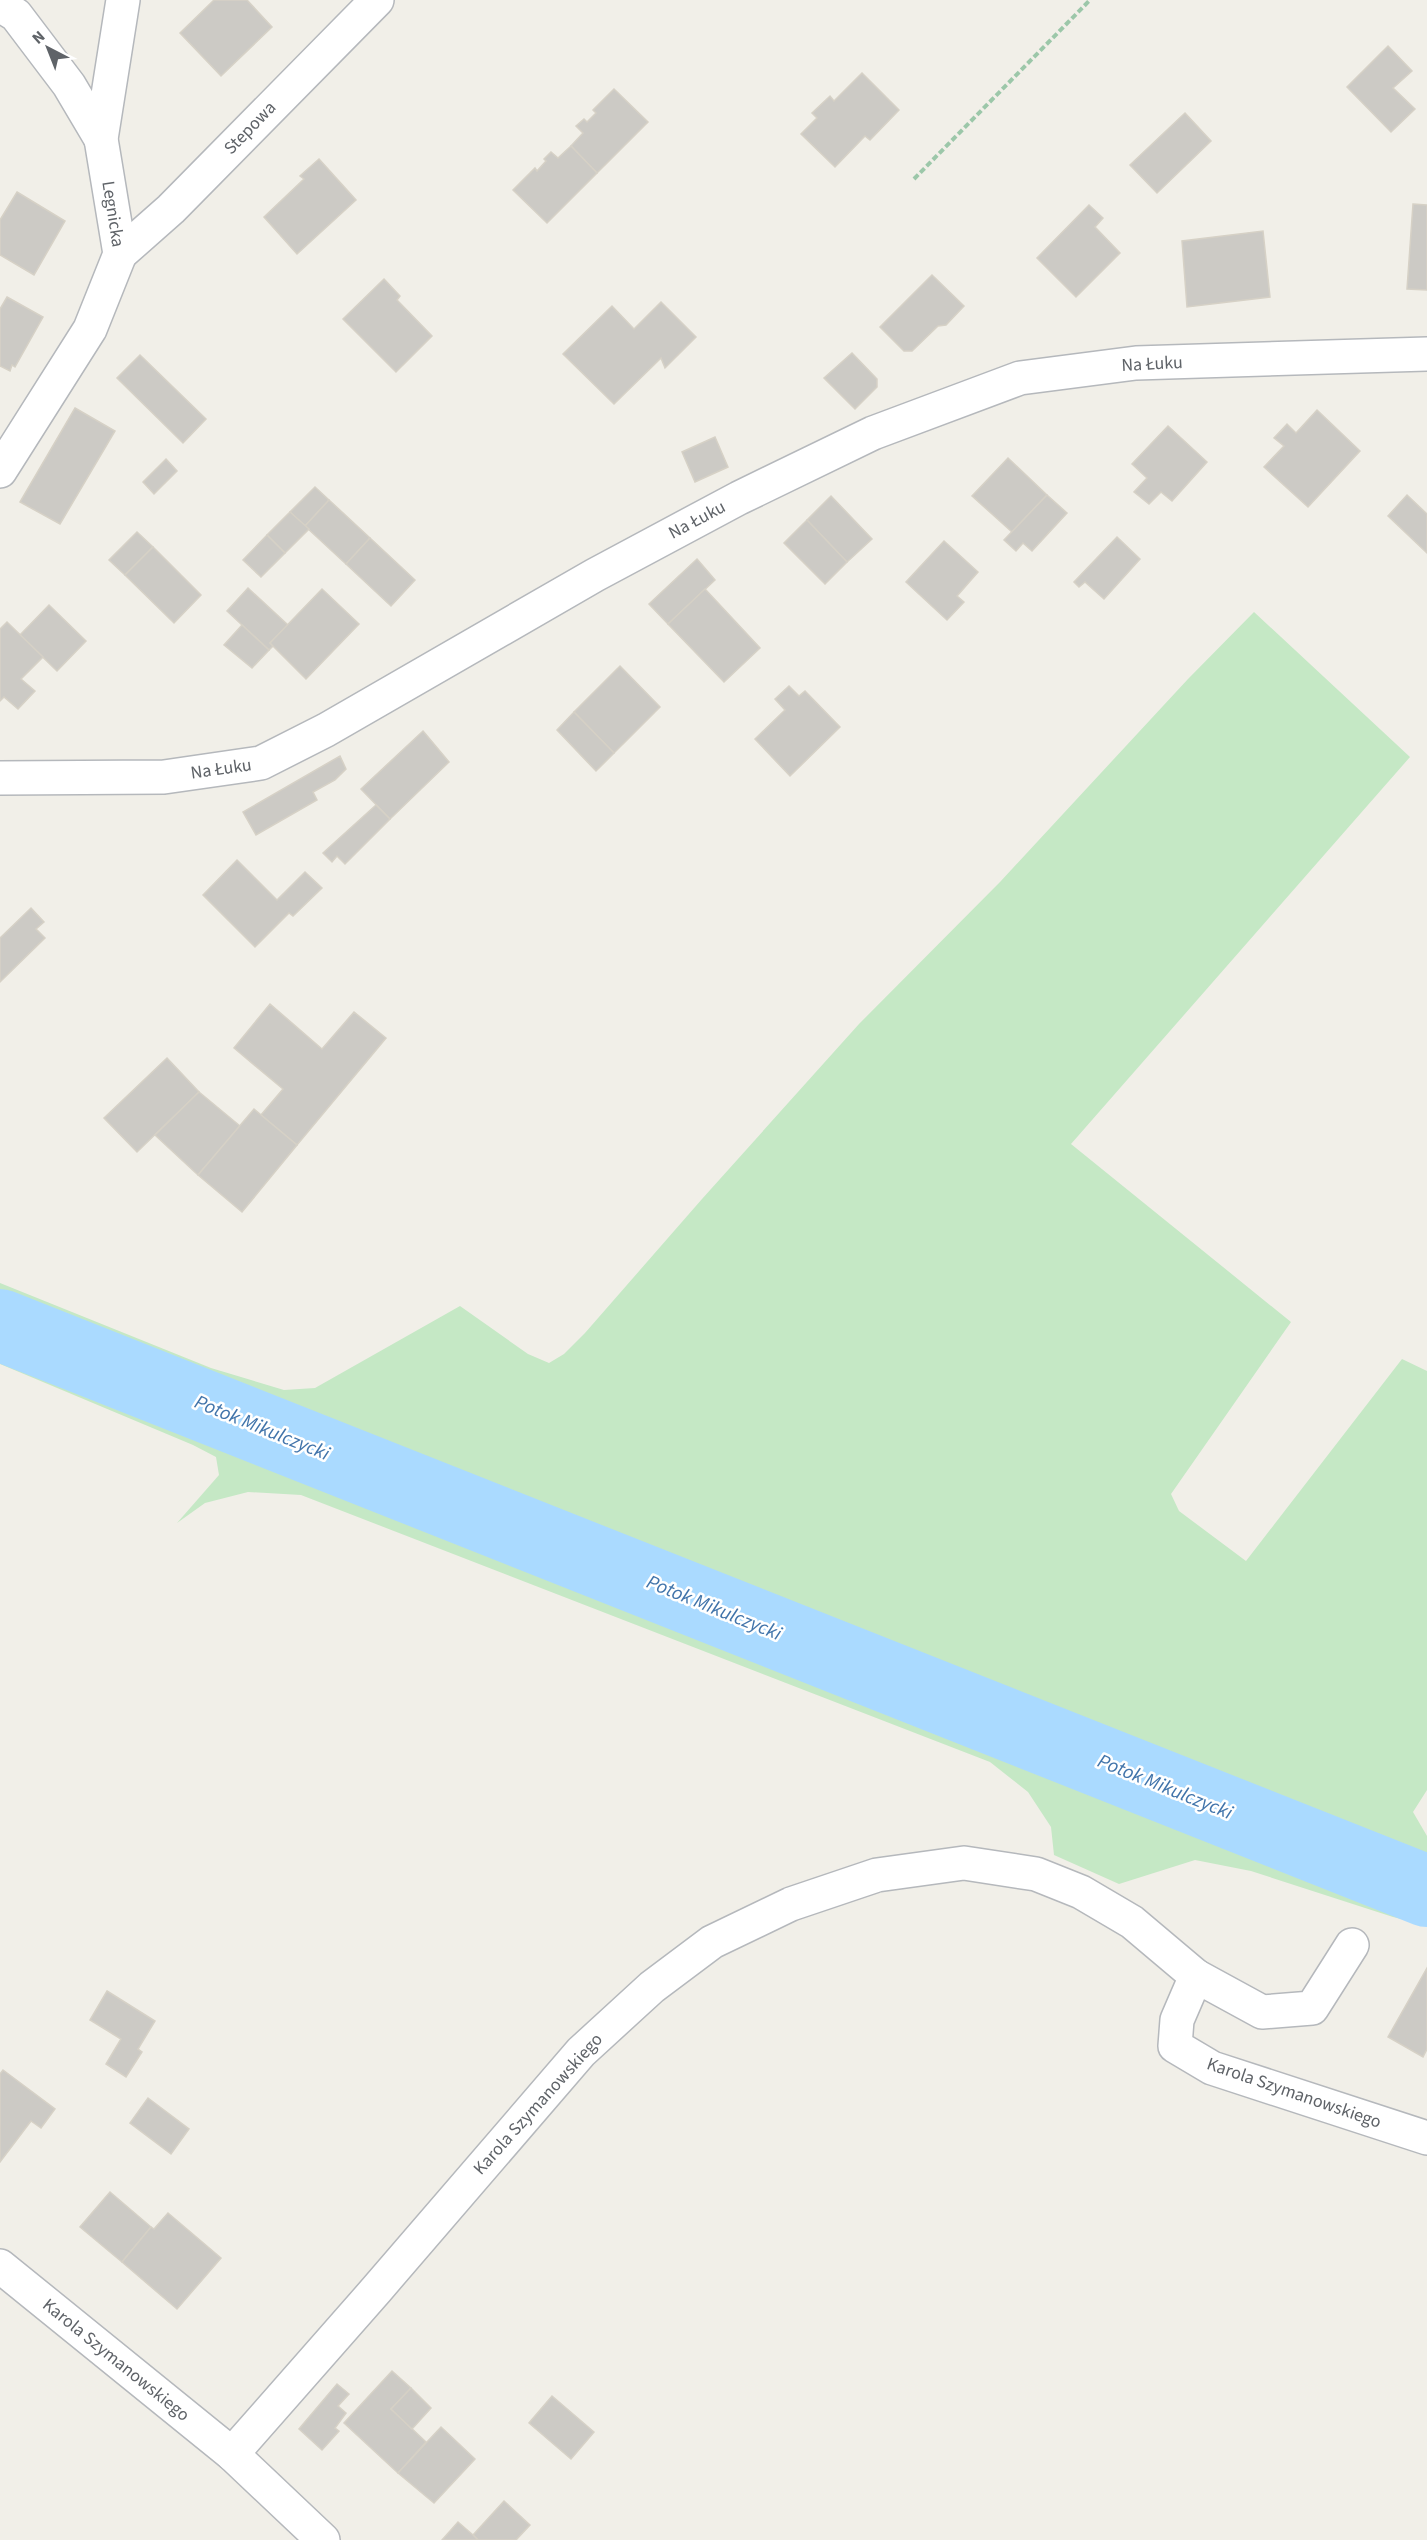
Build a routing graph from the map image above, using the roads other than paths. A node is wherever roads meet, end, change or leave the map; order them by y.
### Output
1 (123, 0) edge
2 (377, 0) edge
3 (0, 5) edge
4 (101, 139) junction
5 (120, 254) junction
6 (1427, 354) edge
7 (0, 471) edge
8 (0, 777) edge
9 (1352, 1945) dead end
10 (1196, 1976) junction
11 (1427, 2138) edge
12 (0, 2266) edge
13 (232, 2454) junction
14 (323, 2540) edge

1 - 4 street, Legnicka
2 - 5 street, Stepowa
3 - 4 street
4 - 5 street, Legnicka
5 - 7 street, Legnicka
6 - 8 street, Na Łuku
9 - 10 street
10 - 11 street, Karola Szymanowskiego
10 - 13 street, Karola Szymanowskiego
12 - 13 street, Karola Szymanowskiego
13 - 14 street, Karola Szymanowskiego

